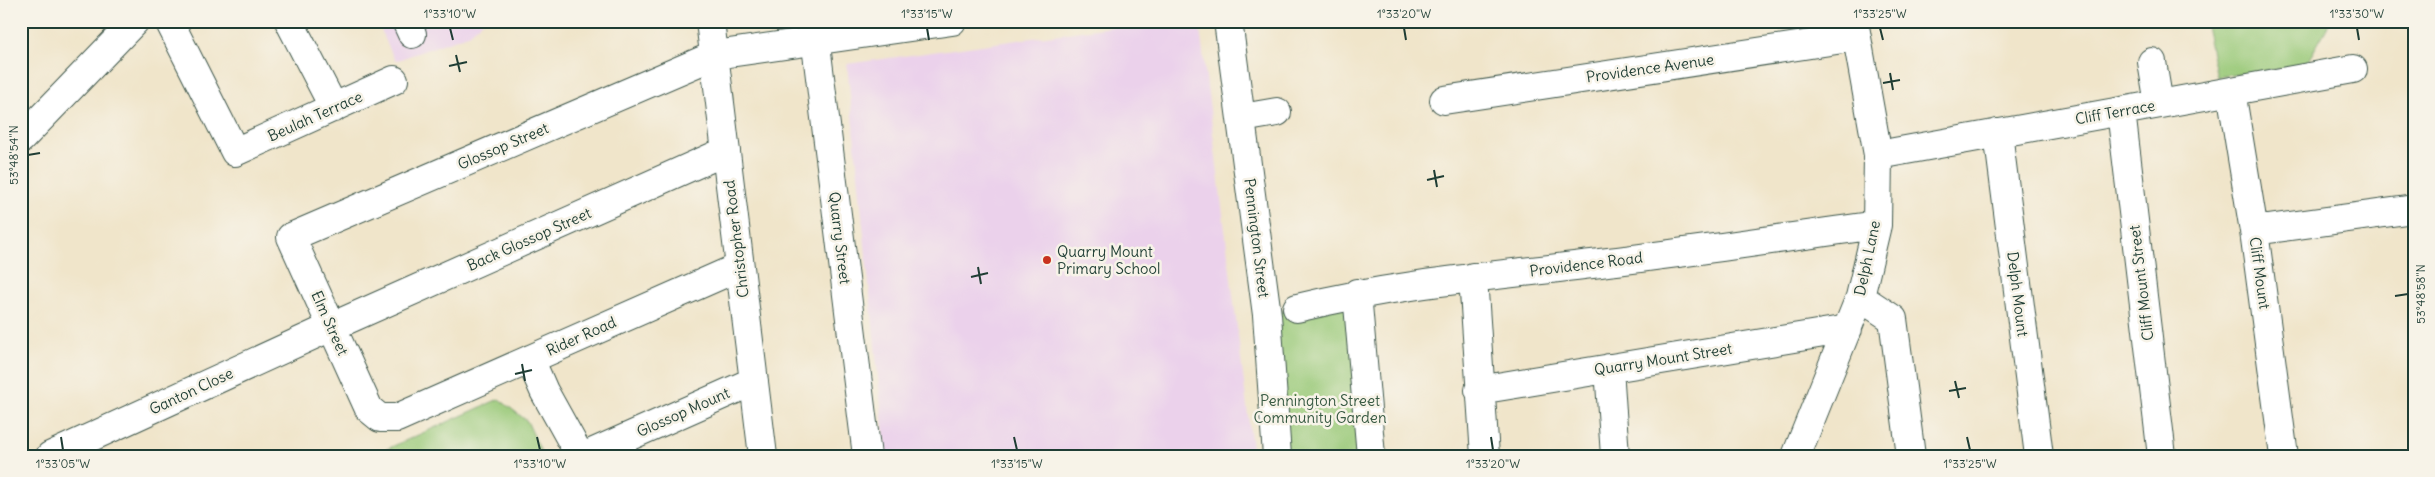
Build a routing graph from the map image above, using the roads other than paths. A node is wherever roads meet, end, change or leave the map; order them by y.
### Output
1 (135, 21) edge
2 (169, 21) edge
3 (289, 21) edge
4 (710, 21) edge
5 (952, 21) edge
6 (1228, 21) edge
7 (917, 24) edge
8 (1855, 29) edge
9 (814, 32) edge
10 (715, 55) junction
11 (2152, 62) dead end
12 (2352, 69) dead end
13 (394, 80) dead end
14 (2231, 91) junction
15 (1444, 100) dead end
16 (2159, 104) junction
17 (334, 108) junction
18 (2121, 111) junction
19 (1277, 112) dead end
20 (1242, 118) junction
21 (1998, 133) junction
22 (21, 139) edge
23 (726, 151) junction
24 (1878, 155) junction
25 (2414, 209) edge
26 (1877, 224) junction
27 (2254, 231) junction
28 (291, 237) joint
29 (739, 267) junction
30 (1473, 277) junction
31 (1357, 293) junction
32 (1860, 297) junction
33 (1297, 308) dead end
34 (331, 327) junction
35 (1848, 329) junction
36 (530, 359) junction
37 (1609, 368) junction
38 (754, 381) junction
39 (1479, 390) junction
40 (369, 409) joint
41 (50, 456) edge
42 (580, 456) edge
43 (585, 456) edge
44 (763, 456) edge
45 (867, 456) edge
46 (1277, 456) edge
47 (1371, 456) edge
48 (1485, 456) edge
49 (1615, 456) edge
50 (1796, 456) edge
51 (1910, 456) edge
52 (2039, 456) edge
53 (2162, 456) edge
54 (2284, 456) edge

1 - 22 street
2 - 17 street, Beulah Terrace
3 - 17 street
4 - 10 street, Christopher Road
5 - 7 street, Glossop Street
6 - 20 street, Pennington Street
7 - 9 street, Glossop Street
8 - 15 street, Providence Avenue
8 - 24 street, Delph Lane
9 - 10 street, Glossop Street
9 - 45 street, Quarry Street
10 - 23 street, Christopher Road
10 - 28 street, Glossop Street
11 - 16 street
12 - 14 street, Cliff Terrace
13 - 17 street, Beulah Terrace
14 - 16 street, Cliff Terrace
14 - 27 street, Cliff Mount
16 - 18 street, Cliff Terrace
18 - 21 street, Cliff Terrace
18 - 53 street, Cliff Mount Street
19 - 20 street
20 - 46 street, Pennington Street
21 - 24 street, Cliff Terrace
21 - 52 street, Delph Mount
23 - 29 street, Christopher Road
23 - 34 street, Back Glossop Street
24 - 26 street, Delph Lane
25 - 27 street
26 - 30 street, Providence Road
26 - 32 street, Delph Lane
27 - 54 street, Cliff Mount
28 - 34 street, Elm Street
29 - 36 street, Rider Road
29 - 38 street, Christopher Road
30 - 31 street, Providence Road
30 - 39 street
31 - 33 street, Providence Road
31 - 47 street
32 - 35 street, Delph Lane
32 - 51 street
34 - 40 street, Elm Street
34 - 41 street, Ganton Close
35 - 37 street, Quarry Mount Street
35 - 50 street, Delph Lane
36 - 40 street, Rider Road
36 - 42 street
37 - 39 street, Quarry Mount Street
37 - 49 street
38 - 43 street, Glossop Mount
38 - 44 street, Christopher Road
39 - 48 street

